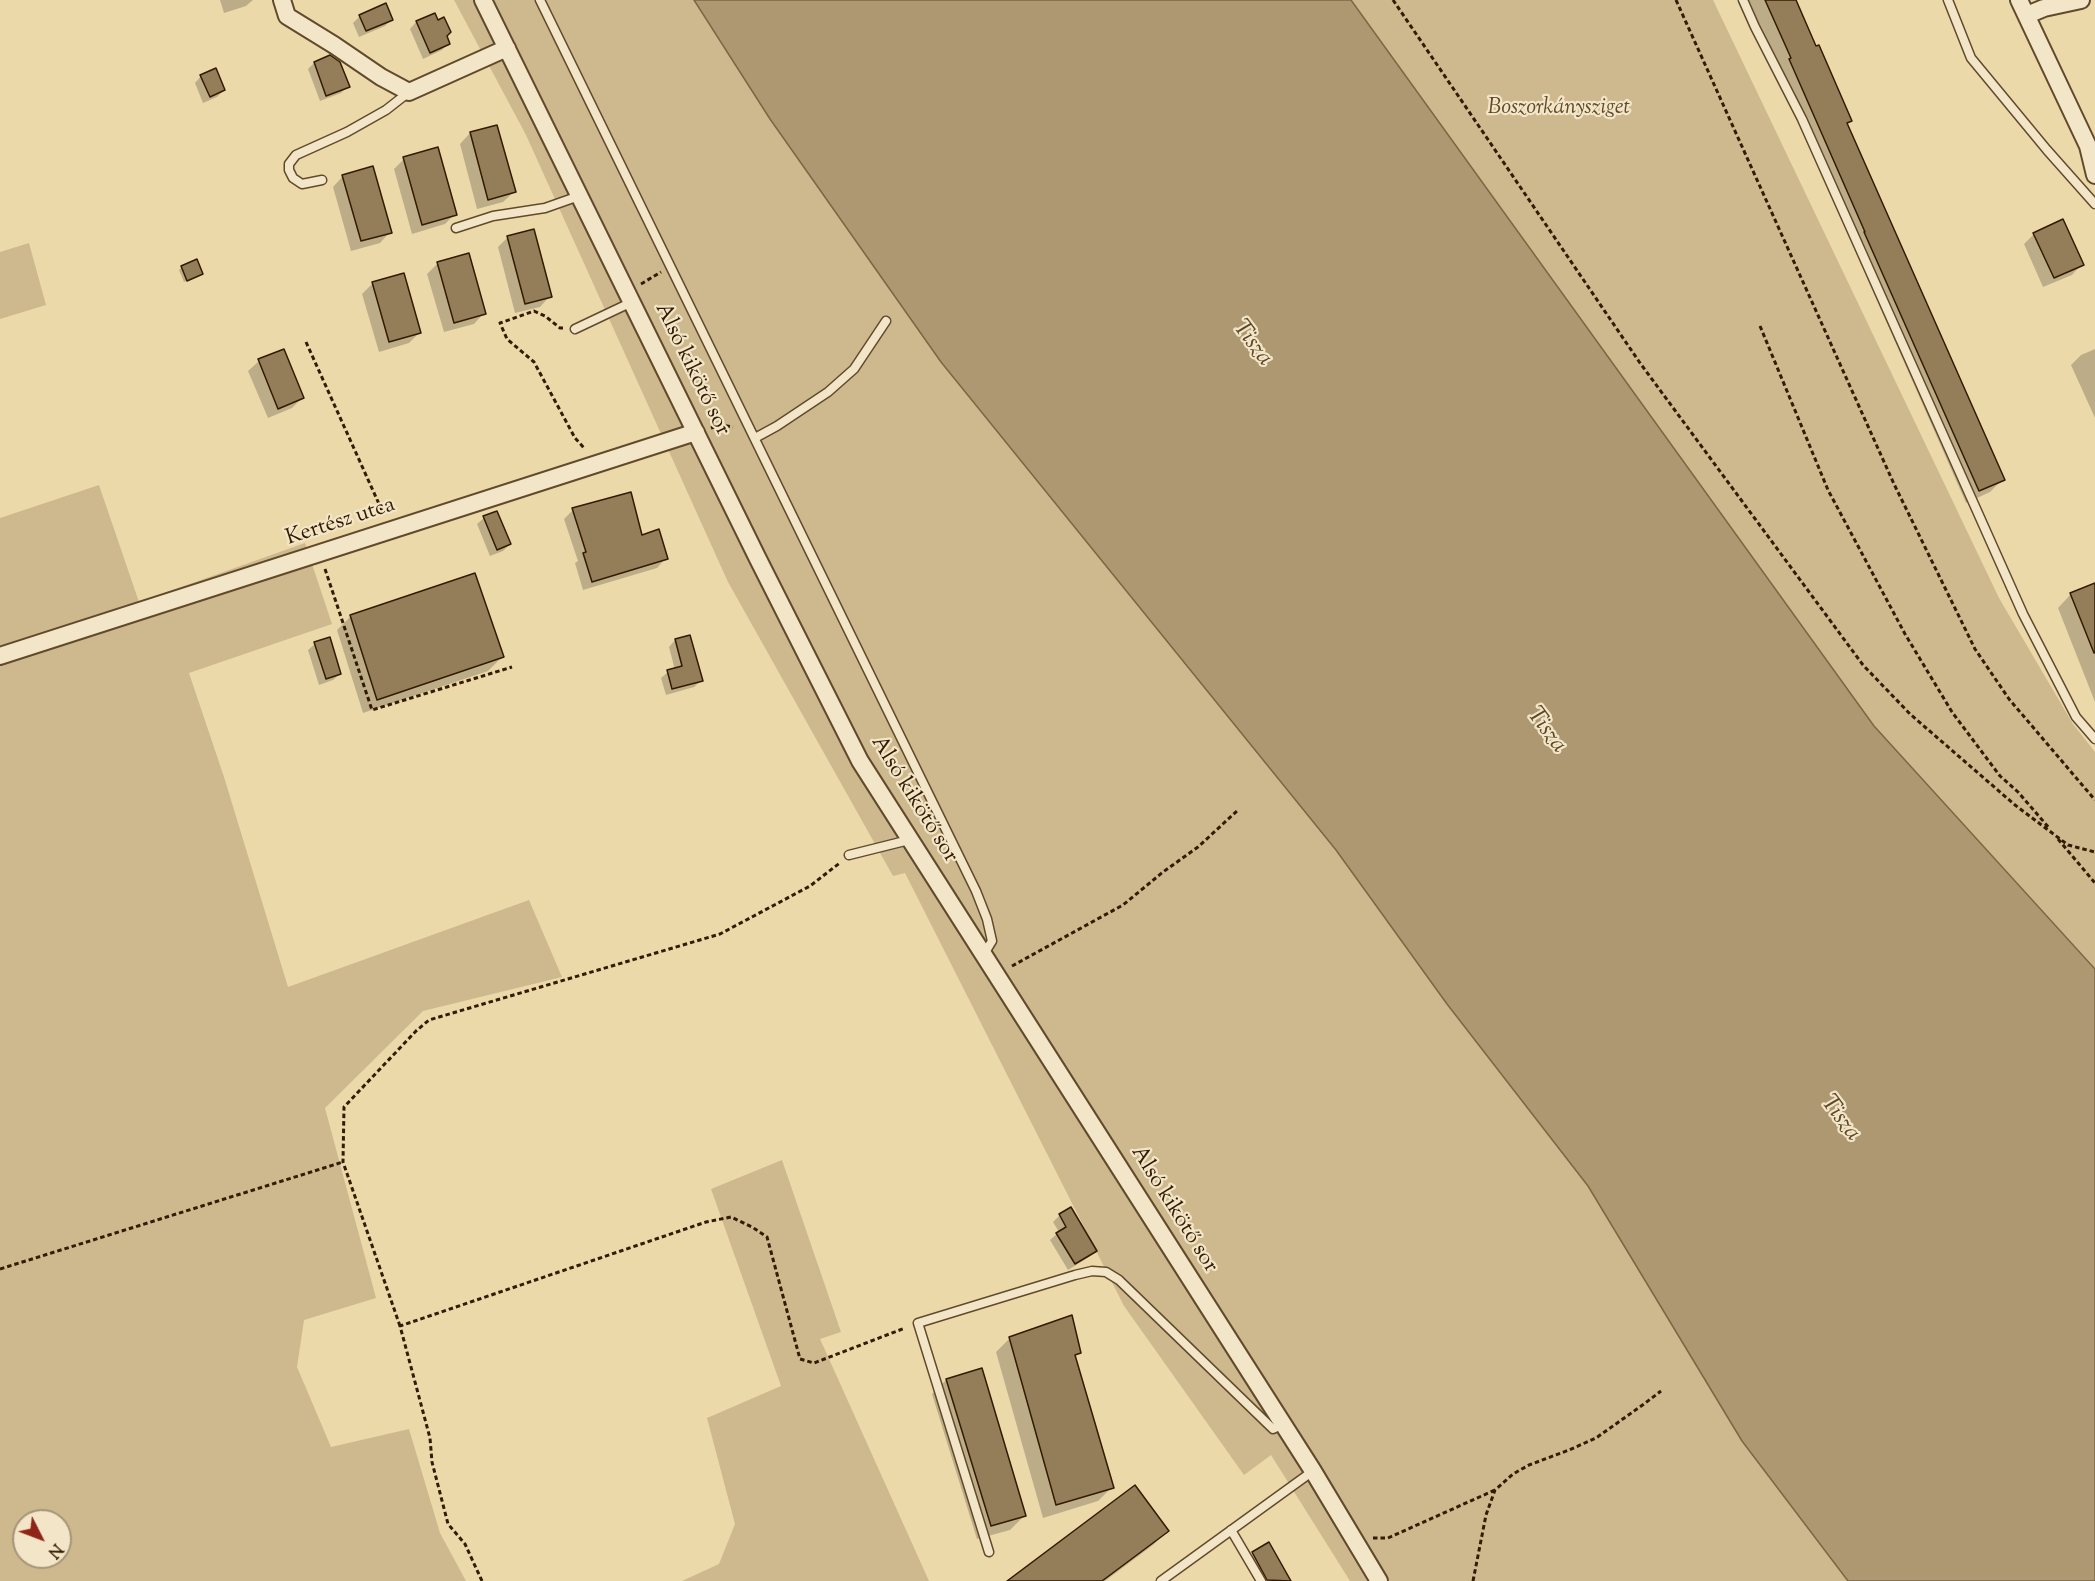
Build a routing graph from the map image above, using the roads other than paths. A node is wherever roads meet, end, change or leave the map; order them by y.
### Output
1 (282, 0) edge
2 (483, 0) edge
3 (540, 0) edge
4 (1743, 0) edge
5 (1948, 0) edge
6 (2081, 0) edge
7 (2023, 7) edge
8 (507, 48) junction
9 (409, 92) junction
10 (2095, 175) edge
11 (322, 180) dead end
12 (579, 196) junction
13 (2095, 204) edge
14 (456, 228) dead end
15 (629, 297) junction
16 (886, 321) dead end
17 (575, 329) road end
18 (696, 432) junction
19 (755, 438) junction
20 (0, 656) edge
21 (2095, 739) edge
22 (909, 840) junction
23 (849, 855) road end
24 (984, 954) junction
25 (1283, 1424) junction
26 (1313, 1471) junction
27 (1232, 1530) junction
28 (989, 1552) dead end
29 (1161, 1581) edge
30 (1261, 1581) edge
31 (1379, 1581) edge

1 - 9 street
2 - 8 street, Alsó kikötő sor
3 - 19 lane
4 - 21 lane
5 - 13 lane
6 - 7 street
7 - 10 street
8 - 9 street
8 - 12 street, Alsó kikötő sor
9 - 11 lane
12 - 14 lane
12 - 15 street, Alsó kikötő sor
15 - 17 lane
15 - 18 street, Alsó kikötő sor
16 - 19 lane
18 - 20 street, Kertész utca
18 - 22 street, Alsó kikötő sor
19 - 24 lane
22 - 23 lane
22 - 24 street, Alsó kikötő sor
24 - 25 street, Alsó kikötő sor
25 - 26 street, Alsó kikötő sor
25 - 28 lane
26 - 27 lane
26 - 31 street, Alsó kikötő sor
27 - 29 lane
27 - 30 lane

